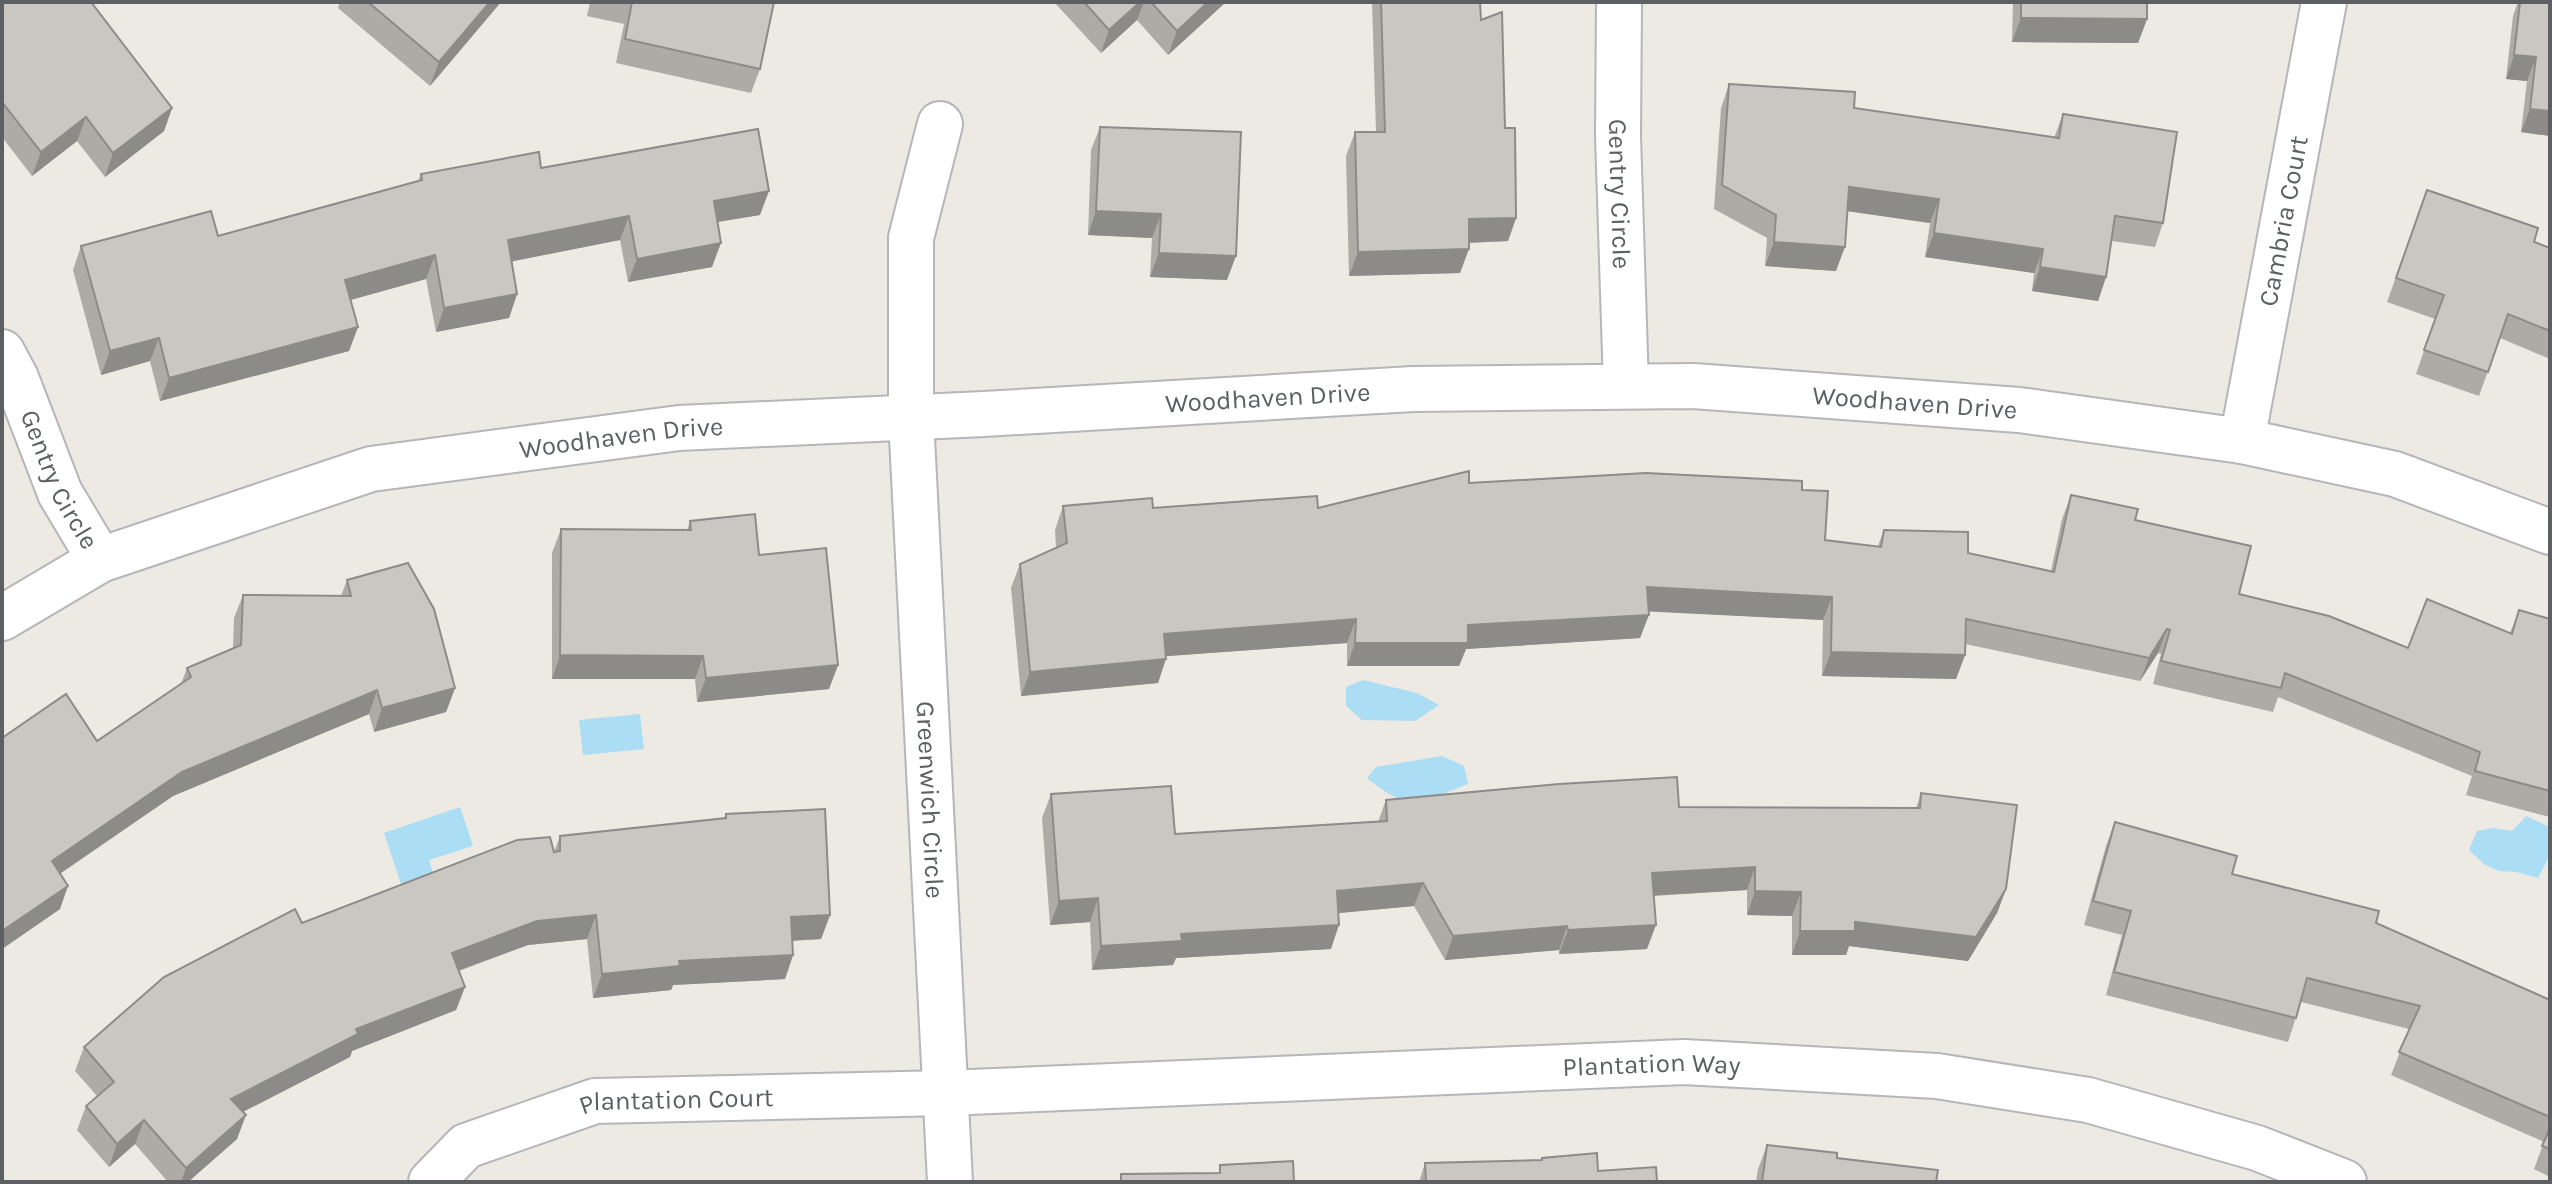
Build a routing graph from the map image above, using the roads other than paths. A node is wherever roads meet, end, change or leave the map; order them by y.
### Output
1 (1619, 2) edge
2 (2324, 2) edge
3 (940, 124) dead end
4 (2, 352) edge
5 (1626, 386) junction
6 (911, 418) junction
7 (2242, 441) junction
8 (2550, 532) edge
9 (100, 560) junction
10 (2, 618) edge
11 (946, 1093) junction
12 (431, 1182) edge
13 (950, 1182) edge
14 (2344, 1182) edge

1 - 5 street, Gentry Circle
2 - 7 street, Cambria Court
3 - 6 street, Greenwich Circle
4 - 9 street, Gentry Circle
5 - 6 street, Woodhaven Drive
5 - 7 street, Woodhaven Drive
6 - 9 street, Woodhaven Drive
6 - 11 street, Greenwich Circle
7 - 8 street, Woodhaven Drive
9 - 10 street, Woodhaven Drive
11 - 12 street, Plantation Court
11 - 13 street, Greenwich Circle
11 - 14 street, Plantation Way

